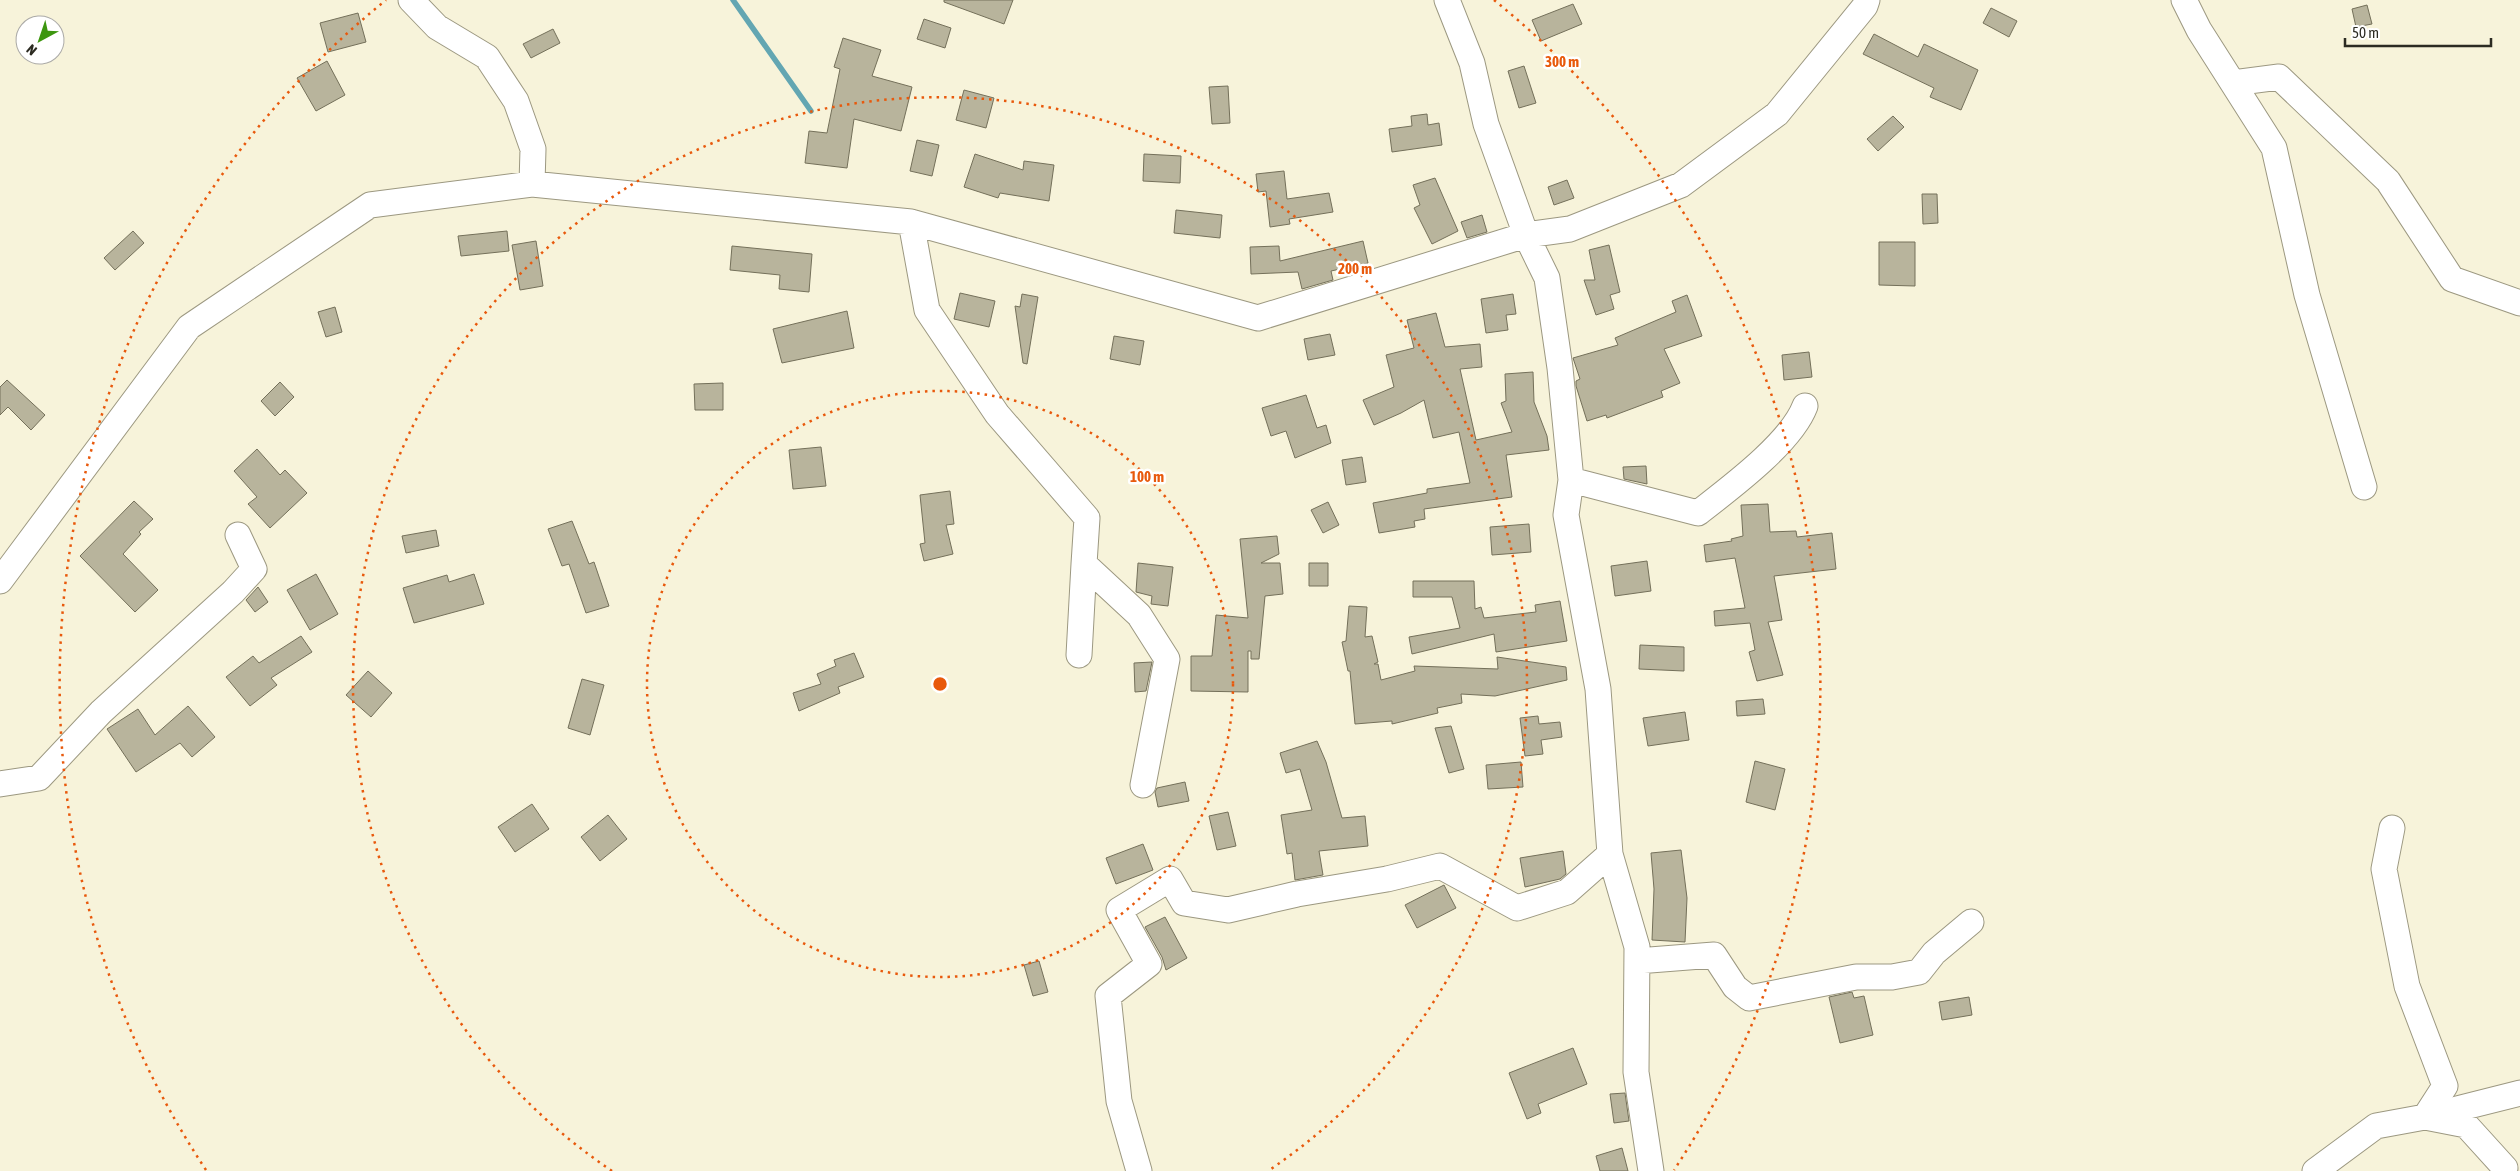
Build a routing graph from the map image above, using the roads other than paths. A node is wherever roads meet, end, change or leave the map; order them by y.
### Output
1 (411, 0) edge
2 (1447, 0) edge
3 (1866, 0) edge
4 (2184, 0) edge
5 (2233, 83) junction
6 (532, 184) junction
7 (911, 222) junction
8 (1526, 235) junction
9 (2520, 303) edge
10 (1805, 406) dead end
11 (1571, 480) junction
12 (2364, 487) dead end
13 (238, 535) dead end
14 (1084, 564) junction
15 (0, 581) edge
16 (1079, 655) dead end
17 (0, 784) edge
18 (1143, 785) dead end
19 (2392, 828) dead end
20 (1610, 854) junction
21 (1971, 922) dead end
22 (1637, 961) junction
23 (2520, 1093) edge
24 (2425, 1117) junction
25 (2505, 1168) dead end
26 (1139, 1171) edge
27 (1651, 1171) edge
28 (2315, 1171) edge

1 - 6 street
2 - 8 street
3 - 8 street
4 - 5 street
5 - 9 street
5 - 12 street
6 - 7 street
6 - 15 street
7 - 8 street
7 - 14 street
8 - 11 street
10 - 11 street
11 - 20 street
13 - 17 street
14 - 16 street
14 - 18 street
19 - 24 street
20 - 22 street
20 - 26 street
21 - 22 street
22 - 27 street
23 - 24 street
24 - 25 street
24 - 28 street

